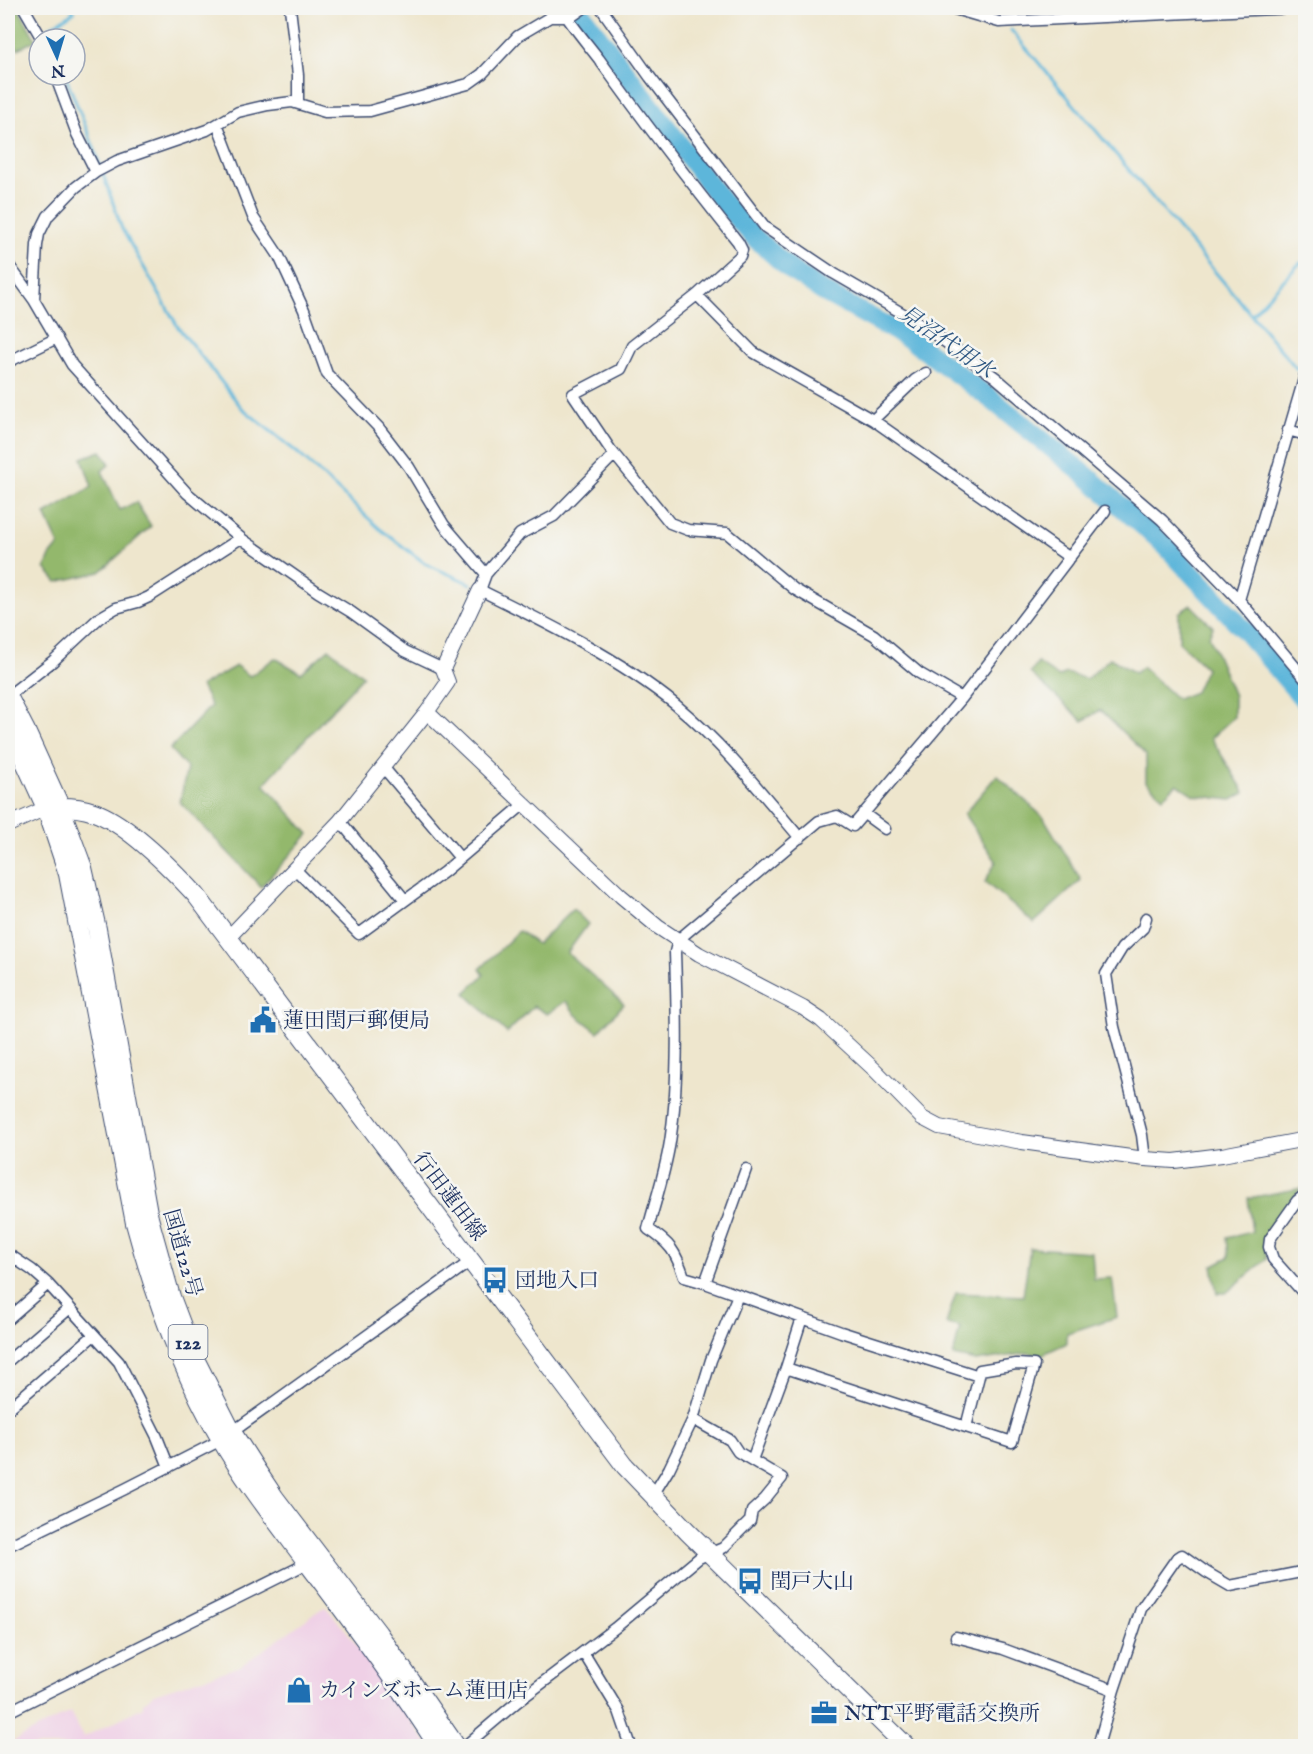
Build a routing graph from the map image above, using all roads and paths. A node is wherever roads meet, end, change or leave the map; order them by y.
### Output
1 (24, 8) edge
2 (290, 8) edge
3 (561, 8) edge
4 (584, 8) edge
5 (601, 8) edge
6 (951, 8) edge
7 (1297, 8) edge
8 (569, 17) junction
9 (35, 27) edge
10 (59, 87) edge
11 (298, 102) junction
12 (218, 126) junction
13 (96, 172) junction
14 (8, 264) edge
15 (697, 296) junction
16 (34, 300) junction
17 (57, 338) junction
18 (8, 362) edge
19 (1305, 372) edge
20 (926, 373) dead end
21 (873, 420) junction
22 (1288, 430) junction
23 (1305, 435) edge
24 (614, 454) junction
25 (1105, 511) dead end
26 (241, 538) junction
27 (1070, 558) junction
28 (486, 574) junction
29 (480, 590) junction
30 (1239, 600) junction
31 (443, 669) junction
32 (1305, 680) edge
33 (8, 696) edge
34 (962, 698) junction
35 (428, 712) junction
36 (8, 725) edge
37 (383, 767) junction
38 (524, 804) junction
39 (53, 807) junction
40 (863, 813) junction
41 (340, 821) junction
42 (8, 825) edge
43 (885, 830) dead end
44 (800, 838) junction
45 (460, 858) junction
46 (295, 869) junction
47 (405, 900) junction
48 (1146, 918) dead end
49 (227, 939) junction
50 (678, 940) junction
51 (1305, 1139) edge
52 (1145, 1159) junction
53 (746, 1169) dead end
54 (1305, 1194) edge
55 (8, 1254) edge
56 (471, 1261) junction
57 (705, 1283) junction
58 (48, 1284) junction
59 (738, 1295) junction
60 (1305, 1296) edge
61 (70, 1308) junction
62 (802, 1318) junction
63 (8, 1319) edge
64 (94, 1335) junction
65 (8, 1361) edge
66 (786, 1368) junction
67 (978, 1376) junction
68 (8, 1409) edge
69 (693, 1419) junction
70 (966, 1427) junction
71 (226, 1436) junction
72 (752, 1460) junction
73 (169, 1467) junction
74 (653, 1496) junction
75 (8, 1546) edge
76 (711, 1554) junction
77 (308, 1563) junction
78 (1305, 1571) edge
79 (956, 1637) dead end
80 (583, 1652) junction
81 (1114, 1690) junction
82 (8, 1712) edge
83 (438, 1746) edge
84 (456, 1746) edge
85 (465, 1746) edge
86 (631, 1746) edge
87 (906, 1746) edge
88 (1098, 1746) edge

1 - 9 street
2 - 11 street
3 - 8 street
4 - 8 street
5 - 30 street
6 - 7 street
8 - 11 street
8 - 15 street
10 - 13 street
11 - 12 street
12 - 13 street
12 - 28 street
13 - 16 street
14 - 16 street
15 - 21 street
15 - 24 street
16 - 17 street
17 - 18 street
17 - 26 street
19 - 22 street
20 - 21 street
21 - 27 street
22 - 23 street
22 - 30 street
24 - 28 street
24 - 34 street
25 - 27 street
26 - 31 street
26 - 33 street
27 - 34 street
28 - 29 street
29 - 31 street
29 - 44 street
30 - 32 street
31 - 35 street
33 - 39 main road, 122
34 - 40 street
35 - 37 street
35 - 38 street
36 - 39 main road, 122
37 - 41 street
37 - 45 street
38 - 45 street
38 - 50 street
39 - 42 street
39 - 49 main road, 行田蓮田線
39 - 71 main road, 国道122号 / 122
40 - 43 street
40 - 44 street
41 - 46 street
41 - 47 street
44 - 50 street
45 - 47 street
46 - 47 street
46 - 49 street
48 - 52 street
49 - 56 main road, 行田蓮田線
50 - 52 street
50 - 57 street
51 - 52 street
53 - 57 street
54 - 60 street
55 - 58 street
56 - 71 street
56 - 74 main road, 行田蓮田線
57 - 59 street
58 - 61 street
58 - 63 street
59 - 62 street
59 - 69 street
61 - 64 street
61 - 65 street
62 - 66 street
62 - 67 street
64 - 68 street
64 - 73 street
66 - 70 street
66 - 72 street
67 - 70 street
67 - 70 street
69 - 72 street
69 - 74 street
71 - 73 street
71 - 77 main road, 国道122号 / 122
71 - 84 main road, 国道122号 / 122
72 - 76 street
73 - 75 street
74 - 76 main road, 行田蓮田線
76 - 80 street
76 - 87 main road, 行田蓮田線
77 - 82 street
77 - 83 main road, 国道122号 / 122
78 - 81 street
79 - 81 street
80 - 85 street
80 - 86 street
81 - 88 street

